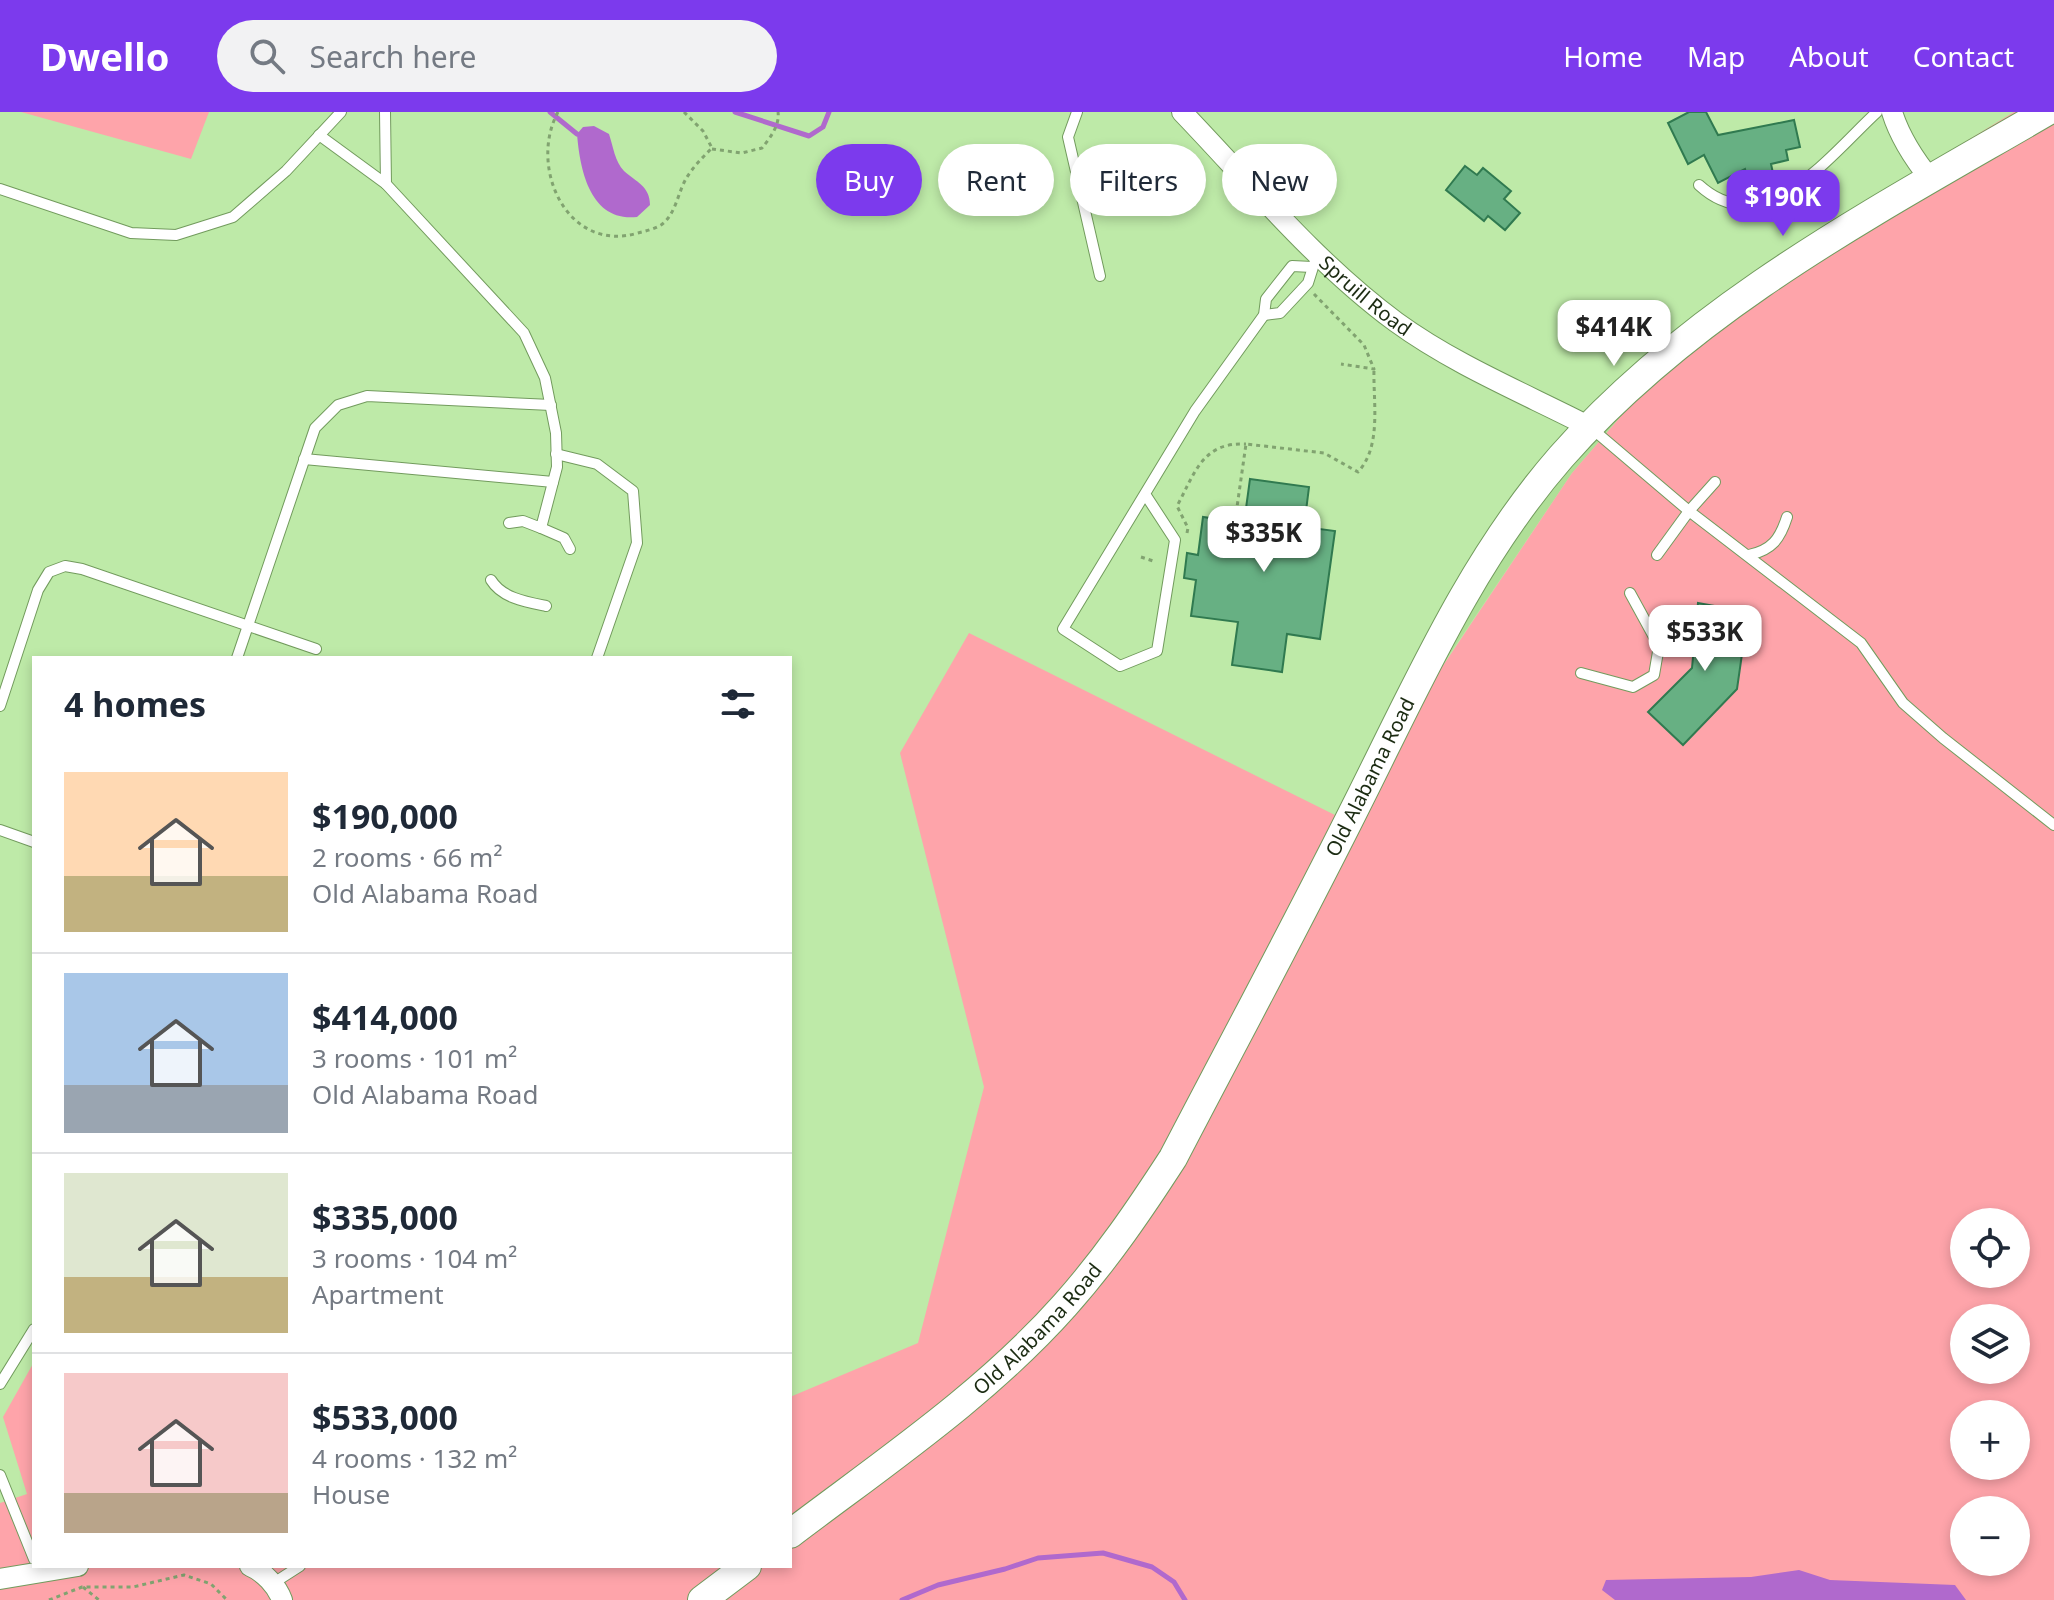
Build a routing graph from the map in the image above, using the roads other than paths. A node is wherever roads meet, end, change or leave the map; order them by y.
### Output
1 (341, 112) edge
2 (385, 112) edge
3 (1077, 112) edge
4 (1182, 112) edge
5 (1877, 112) edge
6 (1892, 112) edge
7 (2046, 112) edge
8 (319, 135) junction
9 (1931, 180) junction
10 (386, 184) junction
11 (1699, 185) dead end
12 (0, 189) edge
13 (1316, 262) junction
14 (1100, 276) dead end
15 (1264, 315) junction
16 (551, 405) junction
17 (1590, 427) junction
18 (556, 454) junction
19 (304, 459) junction
20 (553, 482) junction
21 (1715, 482) dead end
22 (1145, 494) junction
23 (1689, 511) junction
24 (1787, 517) dead end
25 (509, 523) dead end
26 (541, 528) junction
27 (570, 549) dead end
28 (1657, 555) dead end
29 (1749, 555) junction
30 (491, 580) dead end
31 (1630, 593) dead end
32 (546, 606) dead end
33 (248, 627) junction
34 (316, 649) dead end
35 (238, 656) edge
36 (598, 656) edge
37 (1581, 673) dead end
38 (0, 706) edge
39 (2054, 825) edge
40 (0, 830) edge
41 (32, 841) edge
42 (32, 1332) edge
43 (0, 1384) edge
44 (0, 1475) edge
45 (792, 1532) edge
46 (32, 1554) edge
47 (32, 1568) edge
48 (254, 1568) edge
49 (298, 1568) edge
50 (744, 1568) edge
51 (0, 1579) edge
52 (277, 1592) edge
53 (702, 1600) edge

1 - 8 lane
2 - 10 lane
3 - 14 lane
4 - 13 street, Spruill Road
5 - 11 lane
6 - 9 street
7 - 9 main road, Old Alabama Road
8 - 10 lane
8 - 12 lane
9 - 17 main road, Old Alabama Road
10 - 16 lane
13 - 15 lane
13 - 15 lane
13 - 17 street, Spruill Road
15 - 22 lane
16 - 18 lane
16 - 19 lane
17 - 23 lane
17 - 45 main road, Old Alabama Road
18 - 20 lane
18 - 36 lane
19 - 20 lane
19 - 33 lane
20 - 26 lane
21 - 23 lane
22 - 22 lane
23 - 28 lane
23 - 29 lane
24 - 29 lane
25 - 26 lane
26 - 27 lane
29 - 39 lane
30 - 32 lane
31 - 37 lane
33 - 34 lane
33 - 35 lane
33 - 38 lane
40 - 41 lane
42 - 43 lane
44 - 46 lane
47 - 51 street
48 - 52 street
49 - 52 lane
50 - 53 main road

